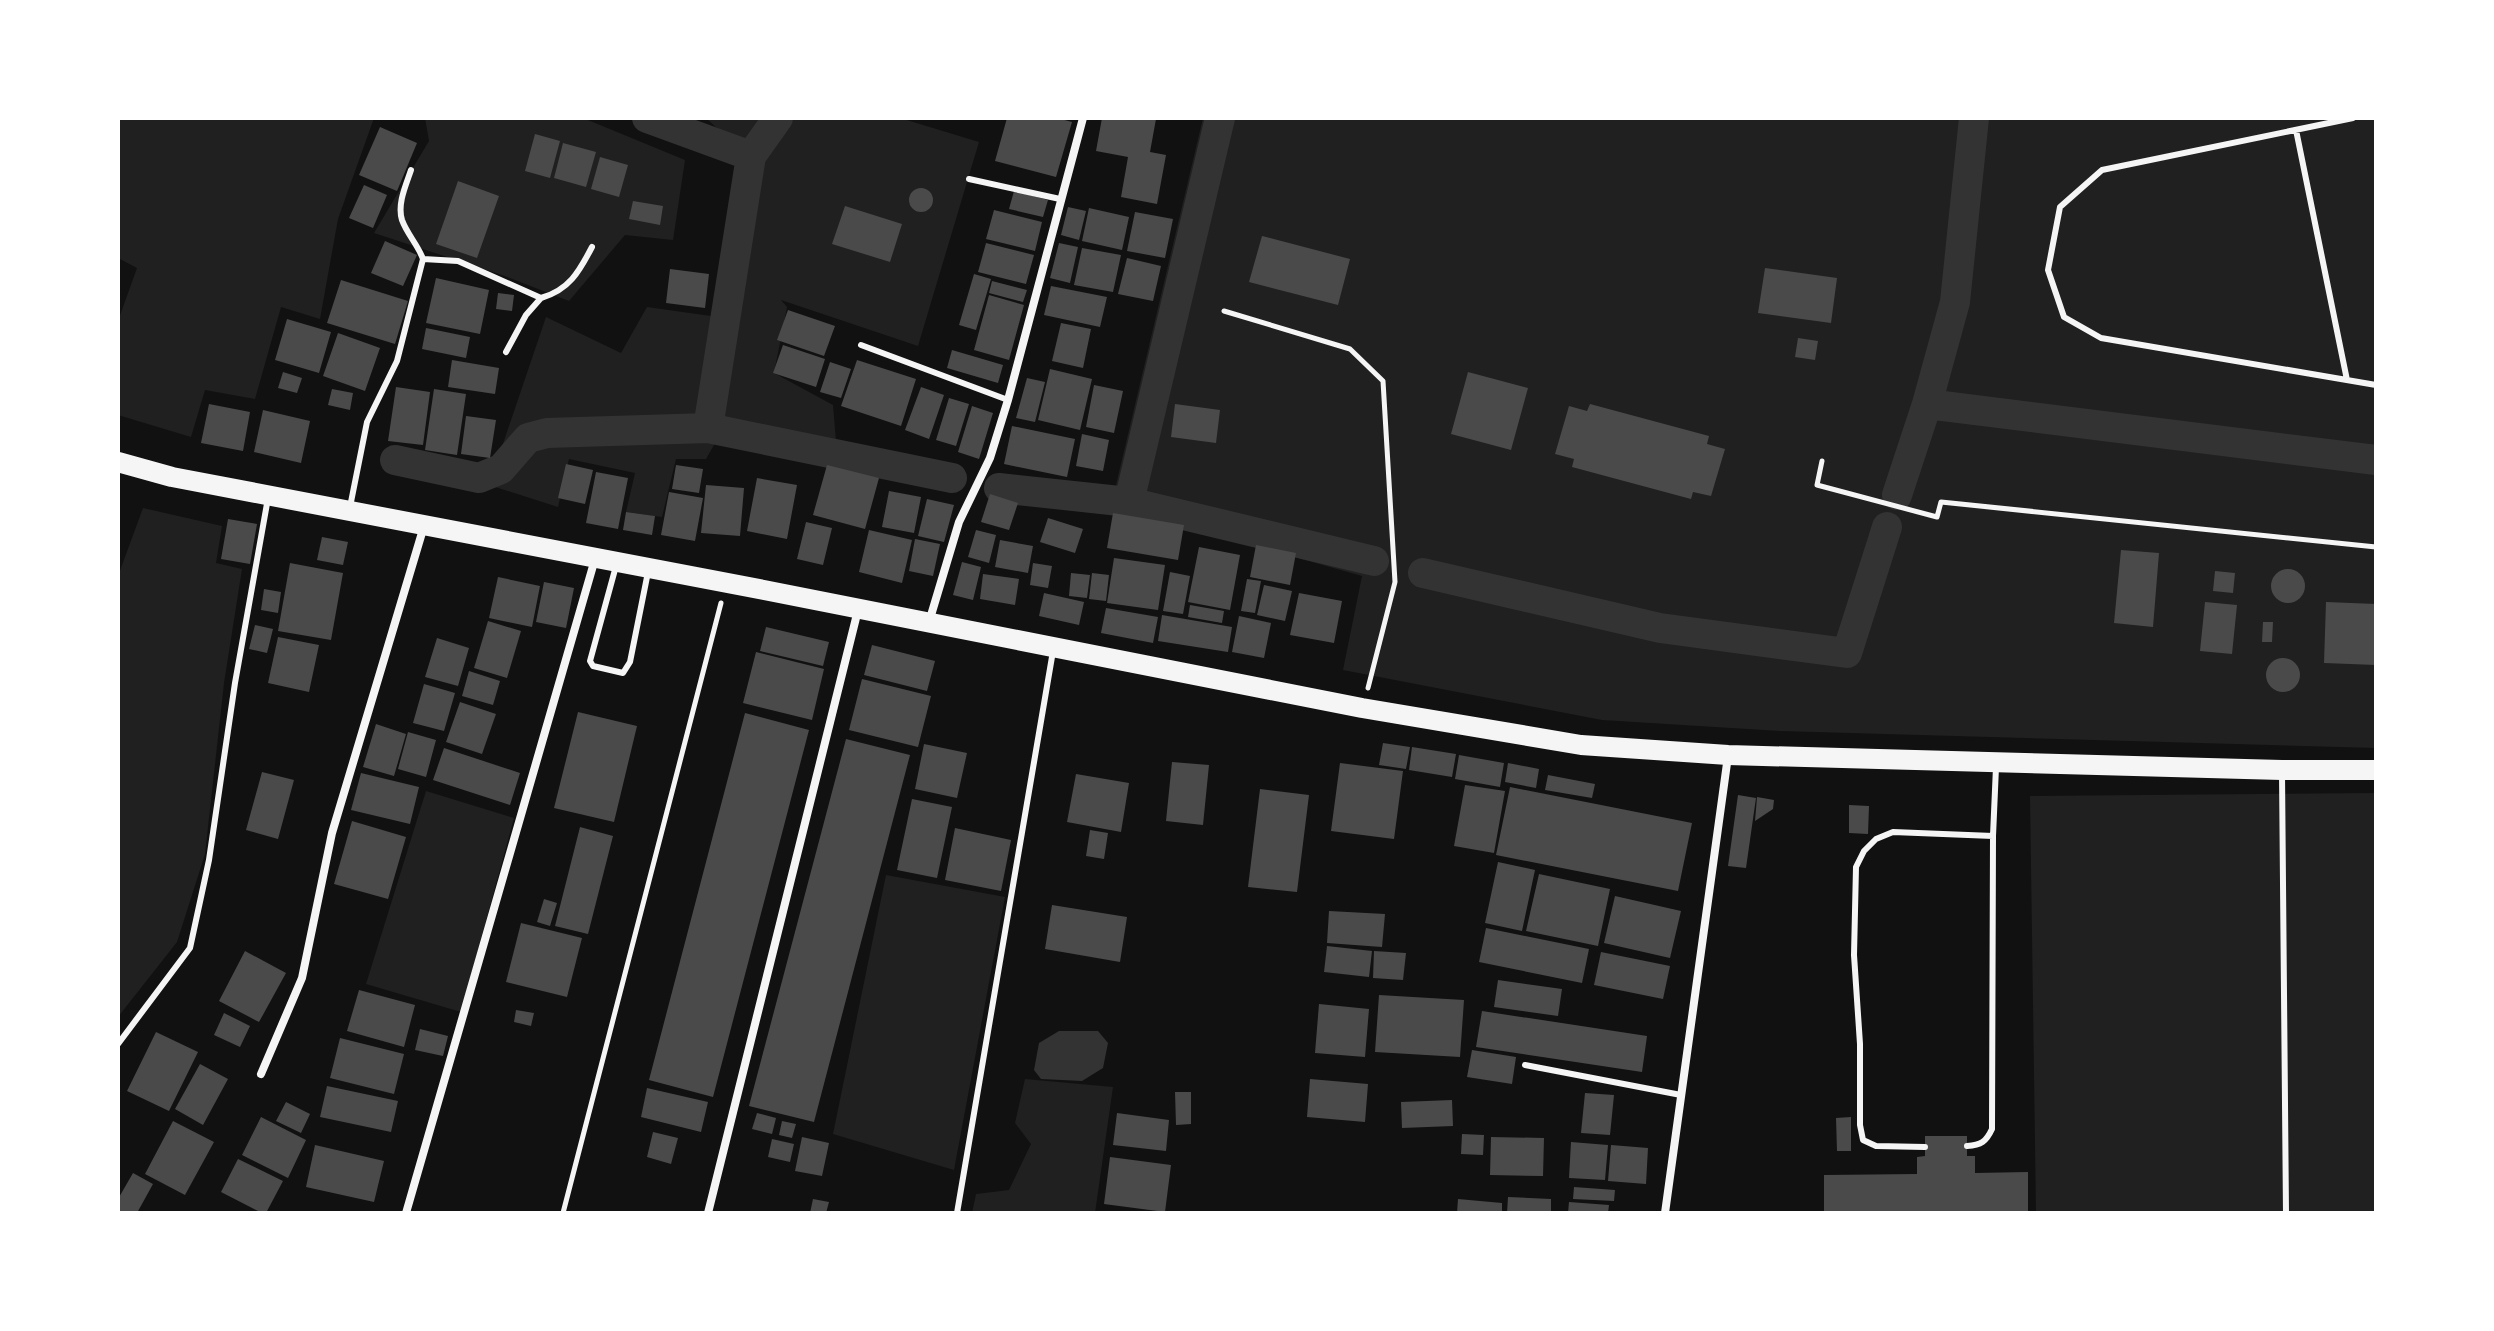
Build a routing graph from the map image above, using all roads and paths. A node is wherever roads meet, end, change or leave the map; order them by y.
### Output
1 (1083, 118) edge
2 (2353, 118) edge
3 (2296, 130) junction
4 (411, 170) dead end
5 (969, 179) dead end
6 (1060, 199) junction
7 (592, 247) dead end
8 (423, 259) junction
9 (541, 298) junction
10 (1224, 311) dead end
11 (861, 345) dead end
12 (506, 352) dead end
13 (2347, 380) junction
14 (2376, 385) edge
15 (1008, 400) junction
16 (1822, 461) dead end
17 (118, 462) edge
18 (268, 496) junction
19 (349, 511) junction
20 (424, 525) junction
21 (2376, 547) edge
22 (595, 558) junction
23 (617, 562) junction
24 (649, 568) junction
25 (726, 583) junction
26 (858, 609) junction
27 (929, 623) junction
28 (1054, 647) junction
29 (1362, 708) junction
30 (1728, 755) junction
31 (1996, 763) junction
32 (2282, 770) junction
33 (2376, 770) edge
34 (1993, 836) junction
35 (118, 1044) edge
36 (1525, 1065) dead end
37 (261, 1074) dead end
38 (1681, 1095) junction
39 (1967, 1146) dead end
40 (1925, 1147) dead end
41 (406, 1213) edge
42 (563, 1213) edge
43 (708, 1213) edge
44 (957, 1213) edge
45 (1665, 1213) edge
46 (2286, 1213) edge

1 - 6 street
2 - 3 lane
3 - 13 lane
3 - 13 lane
4 - 8 lane
5 - 6 lane
6 - 15 street
7 - 9 lane
8 - 9 lane
8 - 19 lane
9 - 12 lane
10 - 29 path
11 - 15 lane
13 - 14 lane
15 - 27 street
16 - 21 path
17 - 18 main road
18 - 19 main road
18 - 35 lane
19 - 20 main road
20 - 22 main road
20 - 37 street
22 - 23 main road
22 - 41 street
23 - 24 main road
23 - 24 lane
24 - 25 main road
25 - 26 main road
25 - 42 path
26 - 27 main road
26 - 43 street
27 - 28 main road
28 - 29 main road
28 - 44 lane
29 - 30 main road
30 - 31 main road
30 - 38 street
31 - 32 main road
31 - 34 lane
32 - 33 main road
32 - 46 lane
34 - 39 lane
34 - 40 lane
36 - 38 lane
38 - 45 street

